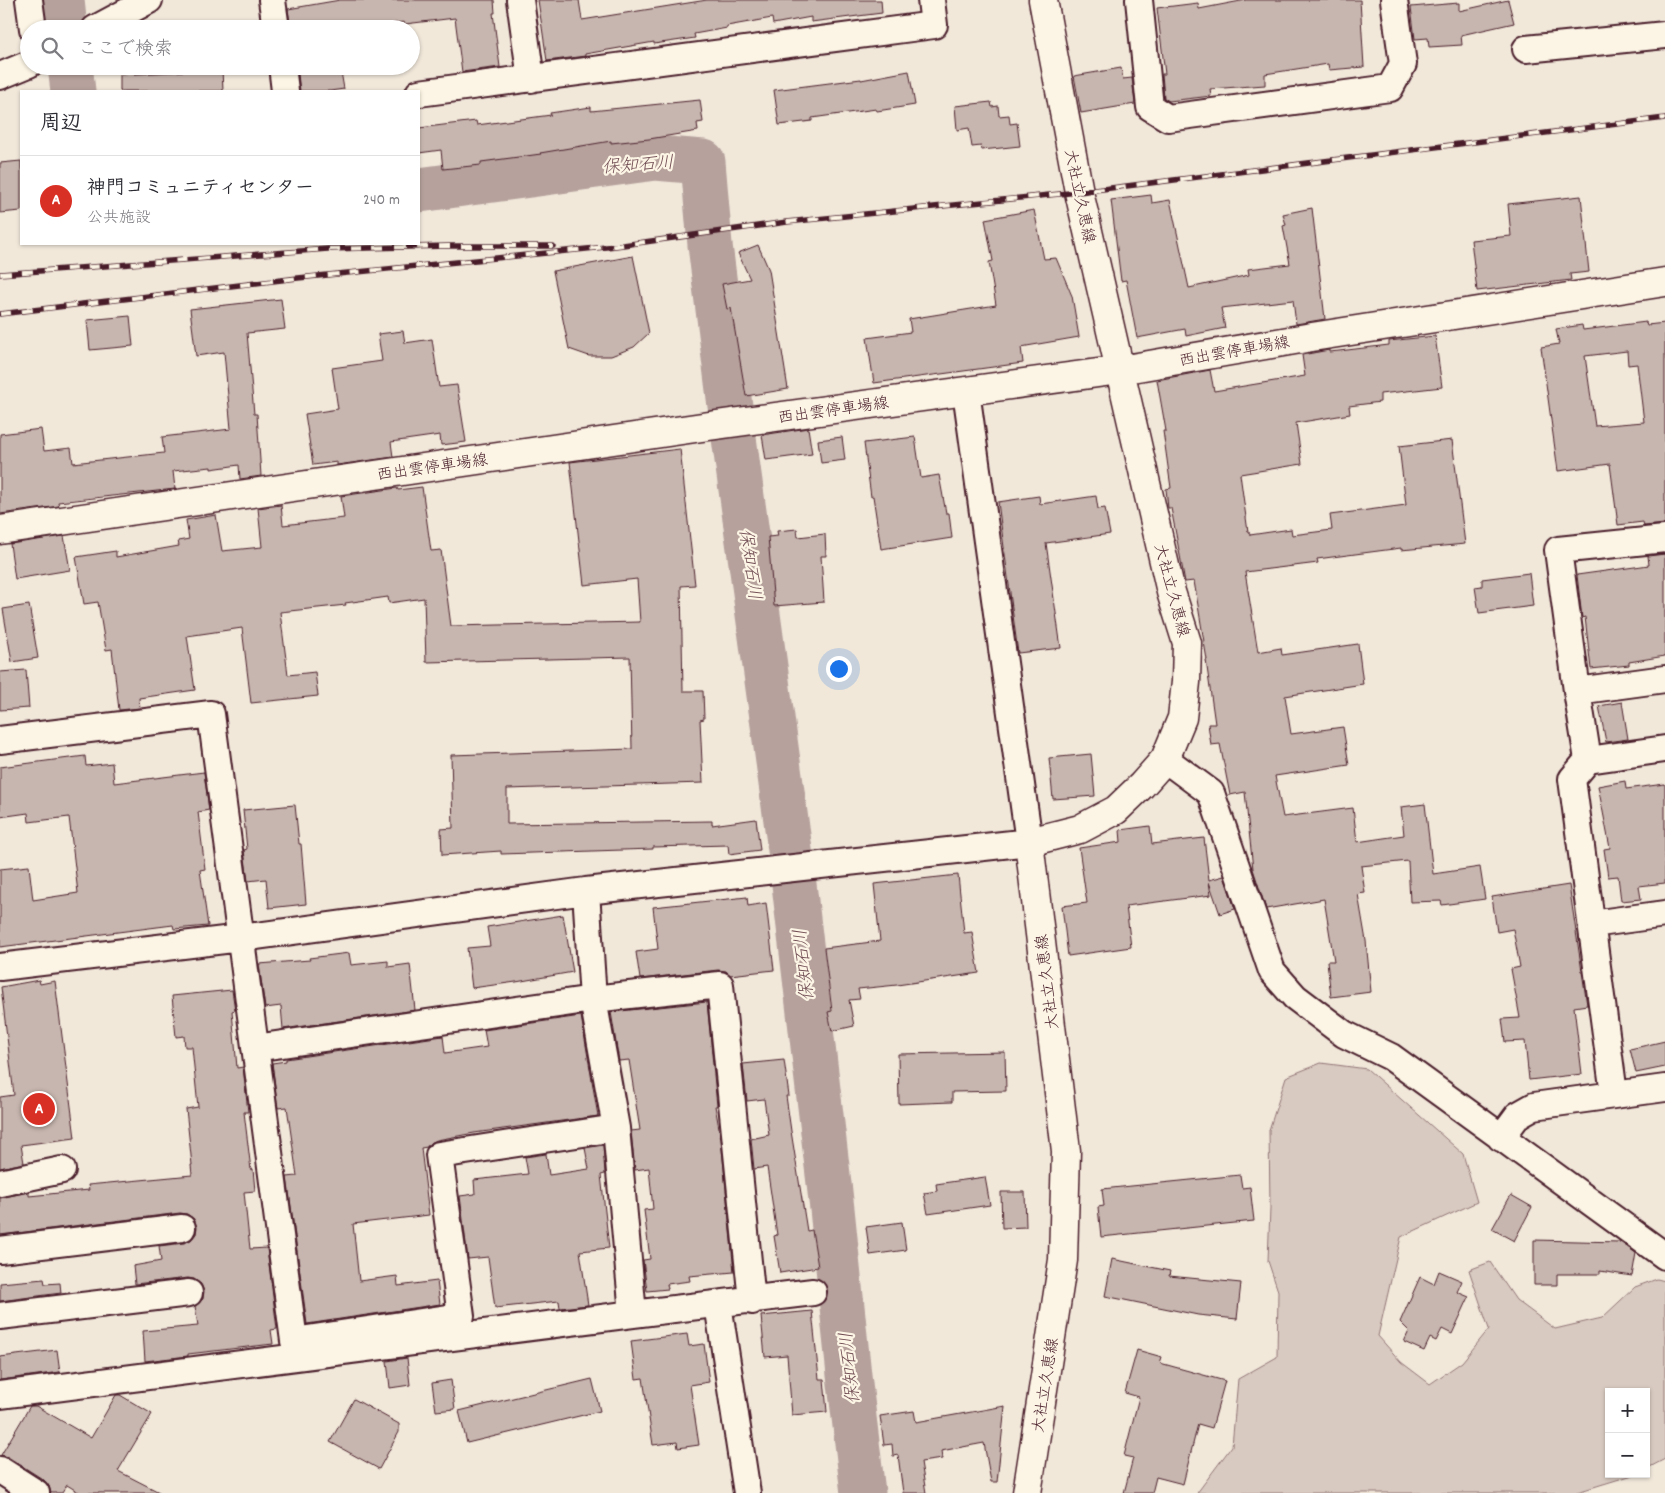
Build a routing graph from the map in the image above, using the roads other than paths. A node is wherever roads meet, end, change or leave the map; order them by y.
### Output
1 (29, 0) edge
2 (147, 0) edge
3 (272, 0) edge
4 (520, 0) edge
5 (931, 0) edge
6 (1043, 0) edge
7 (1139, 0) edge
8 (1394, 0) edge
9 (32, 20) edge
10 (111, 20) edge
11 (275, 20) edge
12 (1665, 35) edge
13 (1526, 49) dead end
14 (20, 68) edge
15 (283, 75) edge
16 (0, 76) edge
17 (531, 79) junction
18 (286, 90) edge
19 (420, 93) edge
20 (1665, 282) edge
21 (1120, 370) junction
22 (966, 391) junction
23 (0, 530) edge
24 (1665, 539) edge
25 (1665, 680) edge
26 (1577, 691) junction
27 (0, 740) edge
28 (1665, 749) edge
29 (1165, 759) junction
30 (1588, 760) junction
31 (1029, 842) junction
32 (586, 891) junction
33 (1665, 914) edge
34 (1592, 924) junction
35 (241, 938) junction
36 (0, 967) edge
37 (593, 999) junction
38 (255, 1048) junction
39 (1665, 1088) edge
40 (1614, 1094) junction
41 (616, 1128) junction
42 (1501, 1138) junction
43 (62, 1170) dead end
44 (0, 1183) edge
45 (182, 1228) dead end
46 (0, 1250) edge
47 (1665, 1256) edge
48 (813, 1292) dead end
49 (189, 1293) dead end
50 (752, 1301) junction
51 (718, 1304) junction
52 (633, 1314) junction
53 (0, 1316) edge
54 (313, 1346) junction
55 (0, 1395) edge
56 (0, 1470) edge
57 (36, 1493) edge
58 (747, 1493) edge
59 (1027, 1493) edge

1 - 9 street
2 - 10 street
3 - 11 street
4 - 17 street
5 - 17 street
6 - 21 main road, 大社立久恵線
7 - 8 street
12 - 13 street
14 - 16 street
15 - 18 street
17 - 19 street
20 - 21 main road, 西出雲停車場線
21 - 22 main road, 西出雲停車場線
21 - 29 main road, 大社立久恵線
22 - 23 main road, 西出雲停車場線
22 - 31 street
24 - 26 street
25 - 26 street
26 - 30 street
27 - 35 street
28 - 30 street
29 - 31 main road, 大社立久恵線
29 - 42 street
30 - 34 street
31 - 32 street
31 - 59 main road, 大社立久恵線
32 - 35 street
32 - 37 street
33 - 34 street
34 - 40 street
35 - 36 street
35 - 38 street
37 - 38 street
37 - 41 street
37 - 50 street
38 - 54 street
39 - 40 street
40 - 42 street
41 - 52 street
41 - 54 street
42 - 47 street
43 - 44 street
45 - 46 street
48 - 50 street
49 - 53 street
50 - 51 street
51 - 52 street
51 - 58 street
52 - 54 street
54 - 55 street
56 - 57 street

